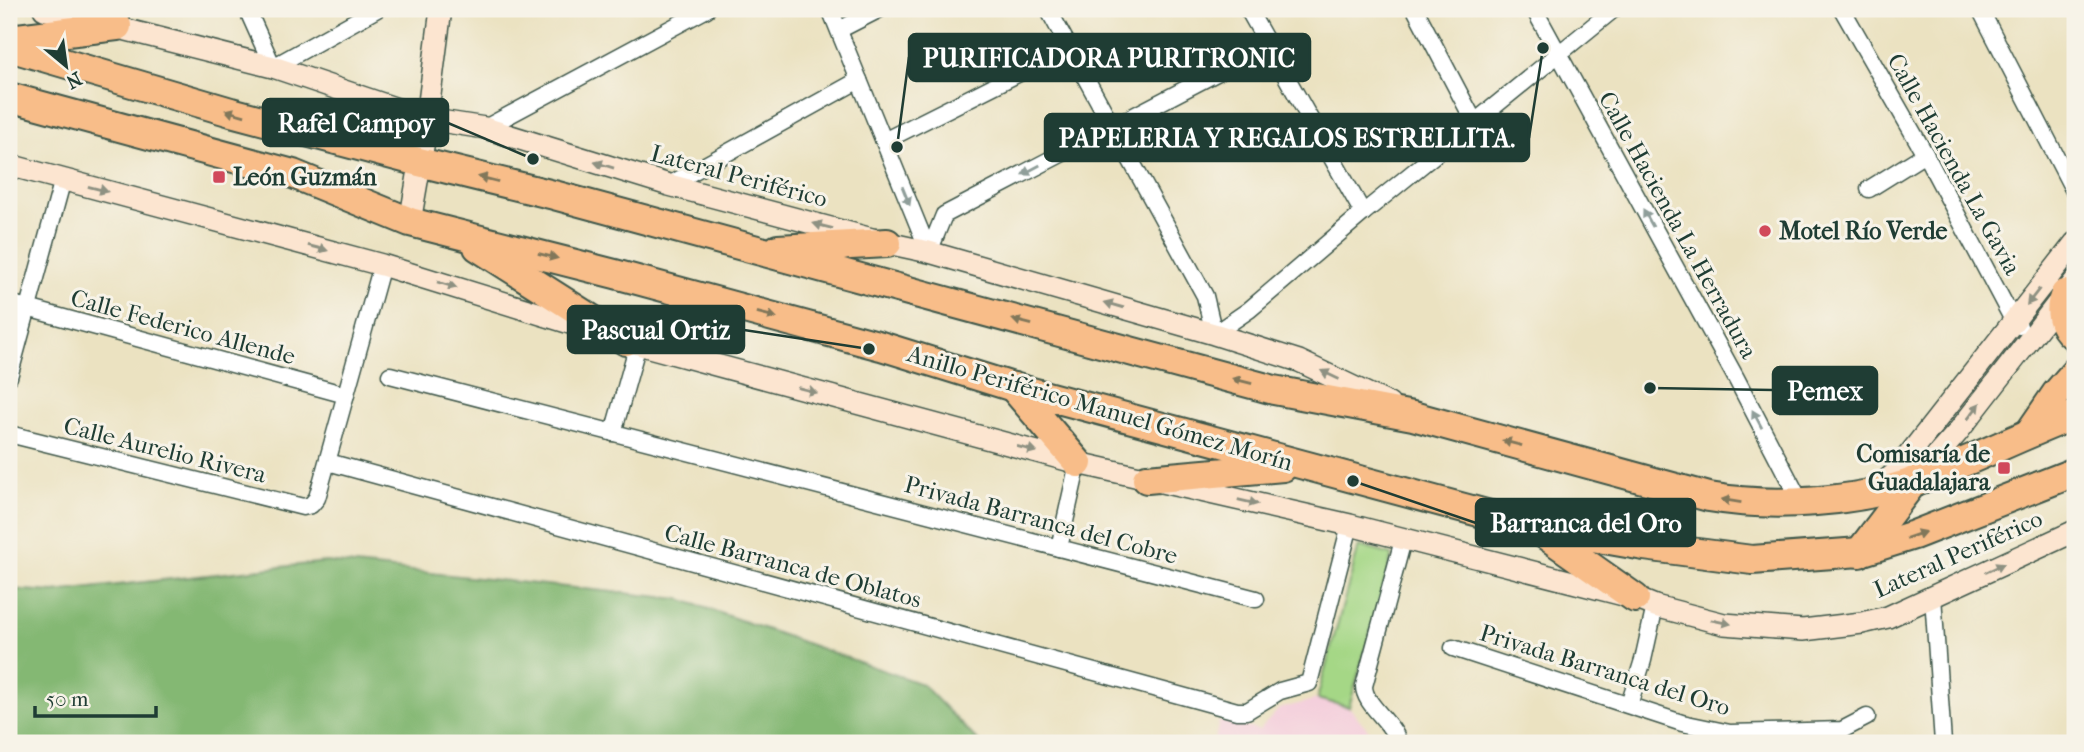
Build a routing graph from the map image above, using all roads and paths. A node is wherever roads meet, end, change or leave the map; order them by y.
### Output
1 (44, 9) edge
2 (247, 9) edge
3 (377, 9) edge
4 (441, 9) edge
5 (706, 9) edge
6 (830, 9) edge
7 (880, 9) edge
8 (1048, 9) edge
9 (1248, 9) edge
10 (1415, 9) edge
11 (1534, 9) edge
12 (1614, 9) edge
13 (1842, 9) edge
14 (1980, 9) edge
15 (117, 26) junction
16 (839, 30) junction
17 (9, 39) edge
18 (1268, 46) junction
19 (9, 47) edge
20 (1069, 48) junction
21 (1558, 54) junction
22 (273, 66) junction
23 (859, 80) junction
24 (9, 97) edge
25 (427, 119) junction
26 (1475, 123) junction
27 (1113, 127) junction
28 (485, 128) junction
29 (884, 141) junction
30 (1925, 154) junction
31 (419, 163) junction
32 (9, 165) edge
33 (63, 179) junction
34 (669, 185) junction
35 (1869, 189) dead end
36 (2075, 193) edge
37 (1363, 213) junction
38 (410, 222) junction
39 (455, 233) junction
40 (887, 243) junction
41 (2075, 243) edge
42 (755, 251) junction
43 (929, 252) junction
44 (382, 265) junction
45 (2070, 287) edge
46 (9, 303) edge
47 (27, 308) junction
48 (2014, 321) junction
49 (1214, 334) junction
50 (2032, 337) junction
51 (2075, 337) edge
52 (632, 343) junction
53 (2075, 372) edge
54 (390, 375) dead end
55 (9, 377) edge
56 (1013, 387) junction
57 (346, 395) junction
58 (2075, 415) edge
59 (1413, 416) junction
60 (2030, 432) junction
61 (614, 433) junction
62 (9, 434) edge
63 (328, 462) junction
64 (1078, 463) junction
65 (1305, 465) junction
66 (2075, 472) edge
67 (1147, 479) junction
68 (1914, 481) junction
69 (1873, 492) junction
70 (1800, 501) junction
71 (1350, 525) junction
72 (1535, 527) junction
73 (2075, 531) edge
74 (1403, 540) junction
75 (1059, 548) junction
76 (1860, 552) junction
77 (1933, 596) junction
78 (1256, 599) dead end
79 (1645, 602) junction
80 (1453, 648) dead end
81 (1629, 705) junction
82 (1867, 718) dead end
83 (1399, 743) edge
84 (1943, 743) edge

1 - 15 street, Lateral Periférico
2 - 22 street
3 - 22 street
4 - 25 street
5 - 28 street
6 - 16 street
7 - 16 street
8 - 20 street
9 - 18 street
10 - 26 street
11 - 21 street, Calle Hacienda La Herradura
12 - 21 street
13 - 30 street, Calle Hacienda La Gavia
14 - 36 street
15 - 17 highway
15 - 22 street, Lateral Periférico
16 - 23 street
18 - 27 street
18 - 37 street
31 -> 19 highway
20 - 27 street
20 - 29 street
21 - 26 street
70 -> 21 street, Calle Hacienda La Herradura
22 - 25 street, Lateral Periférico
23 - 29 street
23 - 34 street
24 - 38 highway, Anillo Periférico Manuel Gómez Morín
25 - 28 street, Lateral Periférico
25 - 31 street
26 - 37 street
27 -> 43 street
27 - 49 street
34 -> 28 street, Lateral Periférico
29 -> 43 street
30 - 35 street
30 - 48 street, Calle Hacienda La Gavia
31 - 38 street
42 -> 31 highway
32 - 33 street, Lateral Periférico
33 -> 44 street, Lateral Periférico
33 - 47 street
40 -> 34 street, Lateral Periférico
37 - 49 street
38 - 39 highway, Anillo Periférico Manuel Gómez Morín
39 - 52 highway
39 -> 56 highway, Anillo Periférico Manuel Gómez Morín
40 - 42 highway
40 - 43 street, Lateral Periférico
41 -> 48 street
59 -> 42 highway
49 -> 43 street, Lateral Periférico
44 -> 52 street, Lateral Periférico
44 - 57 street
45 - 50 street
45 - 51 highway
46 - 47 street, Calle Federico Allende
47 - 55 street
47 - 57 street, Calle Federico Allende
48 - 50 street, Calle Hacienda La Gavia
48 - 69 street
59 -> 49 street, Lateral Periférico
68 -> 50 street
52 - 61 street
52 -> 64 street, Lateral Periférico
53 - 60 highway
54 - 61 street, Privada Barranca del Cobre
56 - 64 highway
56 - 65 highway, Anillo Periférico Manuel Gómez Morín
57 - 63 street
58 - 60 highway
70 -> 59 highway
60 - 68 highway
61 - 75 street, Privada Barranca del Cobre
62 - 63 street, Calle Aurelio Rivera
63 - 71 street, Calle Barranca de Oblatos
64 - 67 street, Lateral Periférico
64 - 75 street
65 - 67 highway
65 - 72 highway, Anillo Periférico Manuel Gómez Morín
76 -> 66 highway, Anillo Periférico Manuel Gómez Morín
67 -> 71 street, Lateral Periférico
68 - 69 highway
68 - 76 highway
69 - 70 highway
71 - 74 street, Lateral Periférico
72 - 76 highway, Anillo Periférico Manuel Gómez Morín
72 - 79 highway
77 -> 73 street, Lateral Periférico
74 - 79 street, Lateral Periférico
74 - 83 street
75 - 78 street, Privada Barranca del Cobre
79 -> 77 street, Lateral Periférico
77 - 84 street
79 - 81 street
80 - 81 street, Privada Barranca del Oro
81 - 82 street, Privada Barranca del Oro

